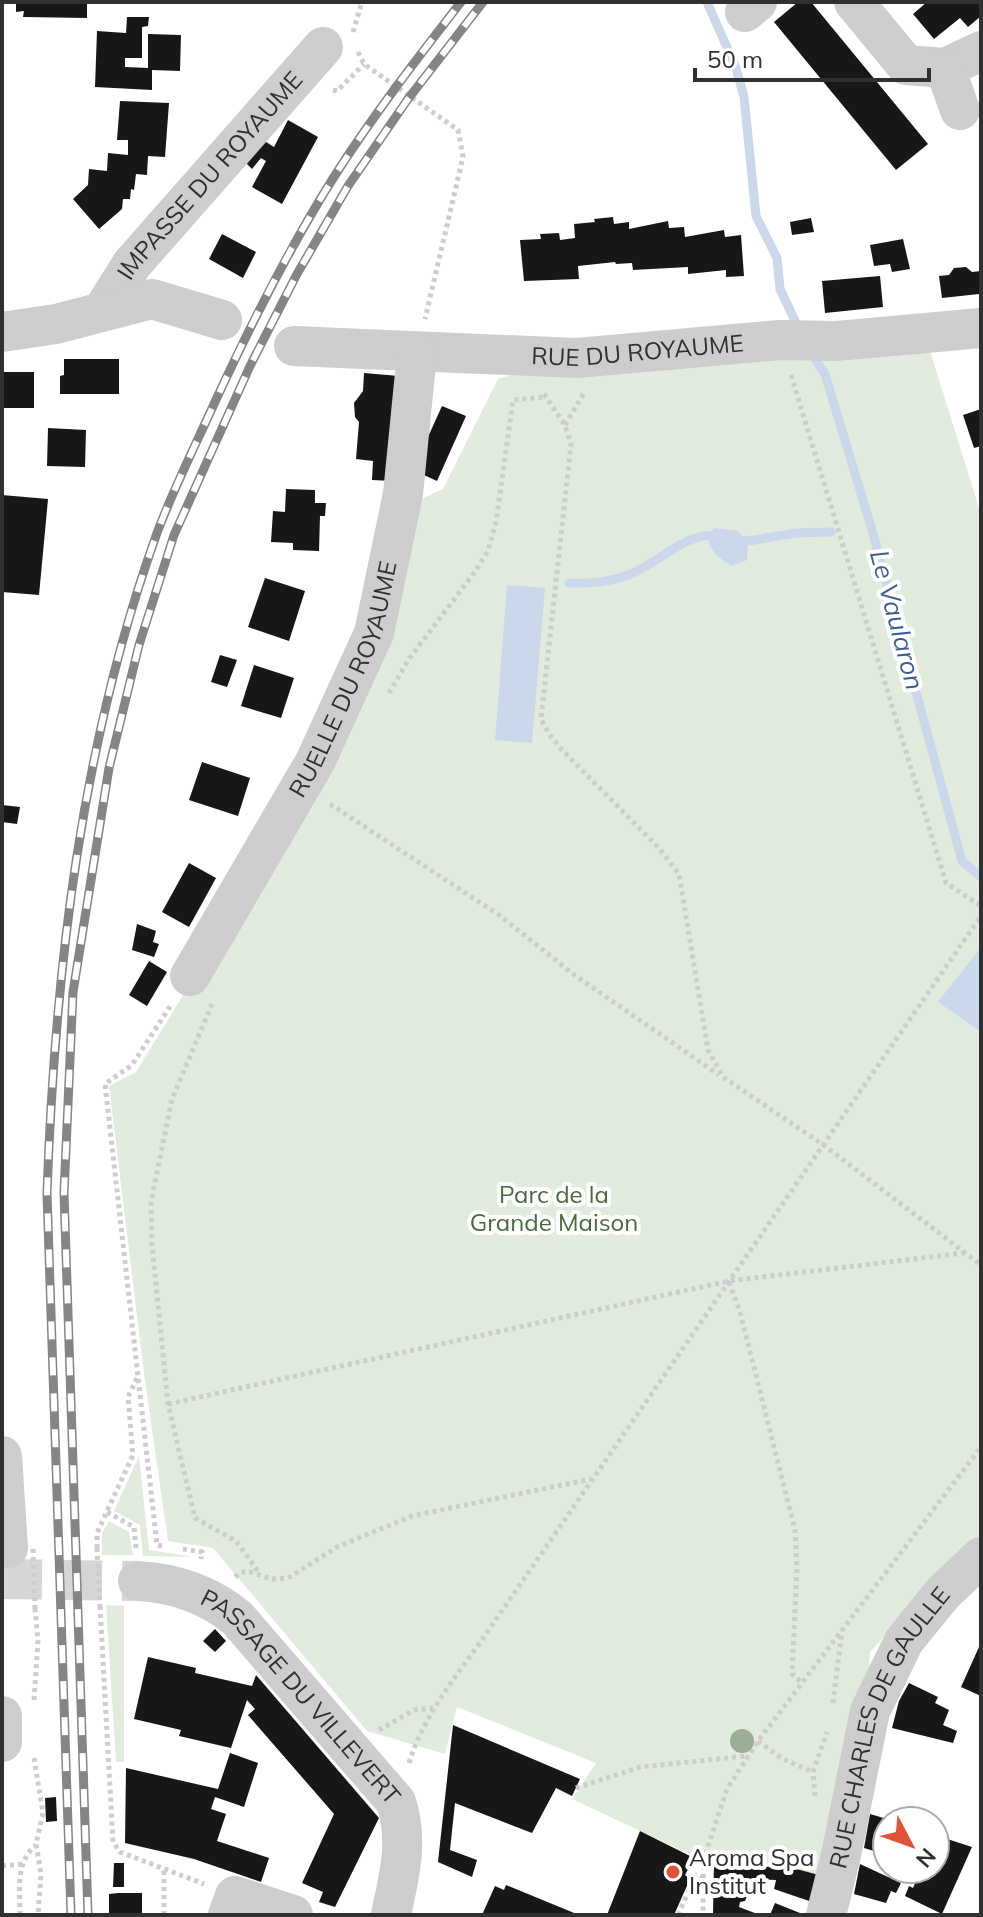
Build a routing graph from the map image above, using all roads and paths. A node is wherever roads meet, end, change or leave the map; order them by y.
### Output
1 (854, 2) edge
2 (323, 47) dead end
3 (981, 51) edge
4 (945, 68) junction
5 (337, 91) dead end
6 (960, 110) dead end
7 (103, 310) junction
8 (222, 320) dead end
9 (981, 328) edge
10 (2, 332) edge
11 (780, 340) junction
12 (294, 346) dead end
13 (417, 353) junction
14 (535, 358) junction
15 (588, 390) dead end
16 (545, 397) junction
17 (565, 425) junction
18 (386, 697) dead end
19 (324, 800) dead end
20 (981, 906) edge
21 (981, 916) edge
22 (202, 987) junction
23 (723, 1077) junction
24 (825, 1146) junction
25 (965, 1253) junction
26 (981, 1265) edge
27 (729, 1281) junction
28 (139, 1375) junction
29 (168, 1404) junction
30 (981, 1447) edge
31 (2, 1456) edge
32 (592, 1479) junction
33 (107, 1512) junction
34 (134, 1531) dead end
35 (20, 1549) joint
36 (981, 1557) edge
37 (200, 1568) dead end
38 (260, 1574) junction
39 (138, 1581) tunnel mouth
40 (227, 1582) dead end
41 (842, 1629) junction
42 (802, 1683) junction
43 (433, 1708) junction
44 (18, 1714) edge
45 (830, 1715) dead end
46 (828, 1729) dead end
47 (376, 1734) dead end
48 (758, 1741) junction
49 (18, 1750) edge
50 (748, 1756) junction
51 (576, 1788) dead end
52 (396, 1802) junction
53 (36, 1844) junction
54 (22, 1864) junction
55 (2, 1866) edge
56 (703, 1878) junction
57 (232, 1905) edge
58 (20, 1915) edge
59 (38, 1915) edge
60 (164, 1915) edge
61 (293, 1915) edge
62 (391, 1915) edge
63 (678, 1915) edge
64 (703, 1915) edge
65 (826, 1915) edge

1 - 4 street
2 - 7 street, IMPASSE DU ROYAUME
3 - 4 street
4 - 6 street
5 - 13 path
7 - 8 street
7 - 10 street
9 - 11 street, RUE DU ROYAUME
11 - 14 street, RUE DU ROYAUME
11 - 20 path
12 - 13 street, RUE DU ROYAUME
13 - 14 street, RUE DU ROYAUME
13 - 22 street, RUELLE DU ROYAUME
14 - 16 path
15 - 17 path
16 - 17 path
16 - 18 path
17 - 23 path
19 - 23 path
21 - 24 path
22 - 28 path
22 - 29 path
23 - 24 path
24 - 25 path
24 - 27 path
25 - 26 path
25 - 27 path
27 - 29 path
27 - 32 path
27 - 42 path
28 - 33 path
28 - 37 path
29 - 38 path
30 - 41 path
31 - 35 street
32 - 38 path
32 - 43 path
33 - 34 path
33 - 60 path, bridge
35 - 44 path, bridge
36 - 65 street, RUE CHARLES DE GAULLE
38 - 40 path
39 - 52 street, PASSAGE DU VILLEVERT
41 - 42 path
41 - 45 path
42 - 48 path
43 - 47 path
43 - 52 path
44 - 49 street
46 - 48 path
48 - 50 path
49 - 53 path
50 - 51 path
50 - 56 path
52 - 62 street, PASSAGE DU VILLEVERT
53 - 54 path
53 - 59 path
54 - 55 path
54 - 58 path
56 - 63 path
56 - 64 path
57 - 61 street

